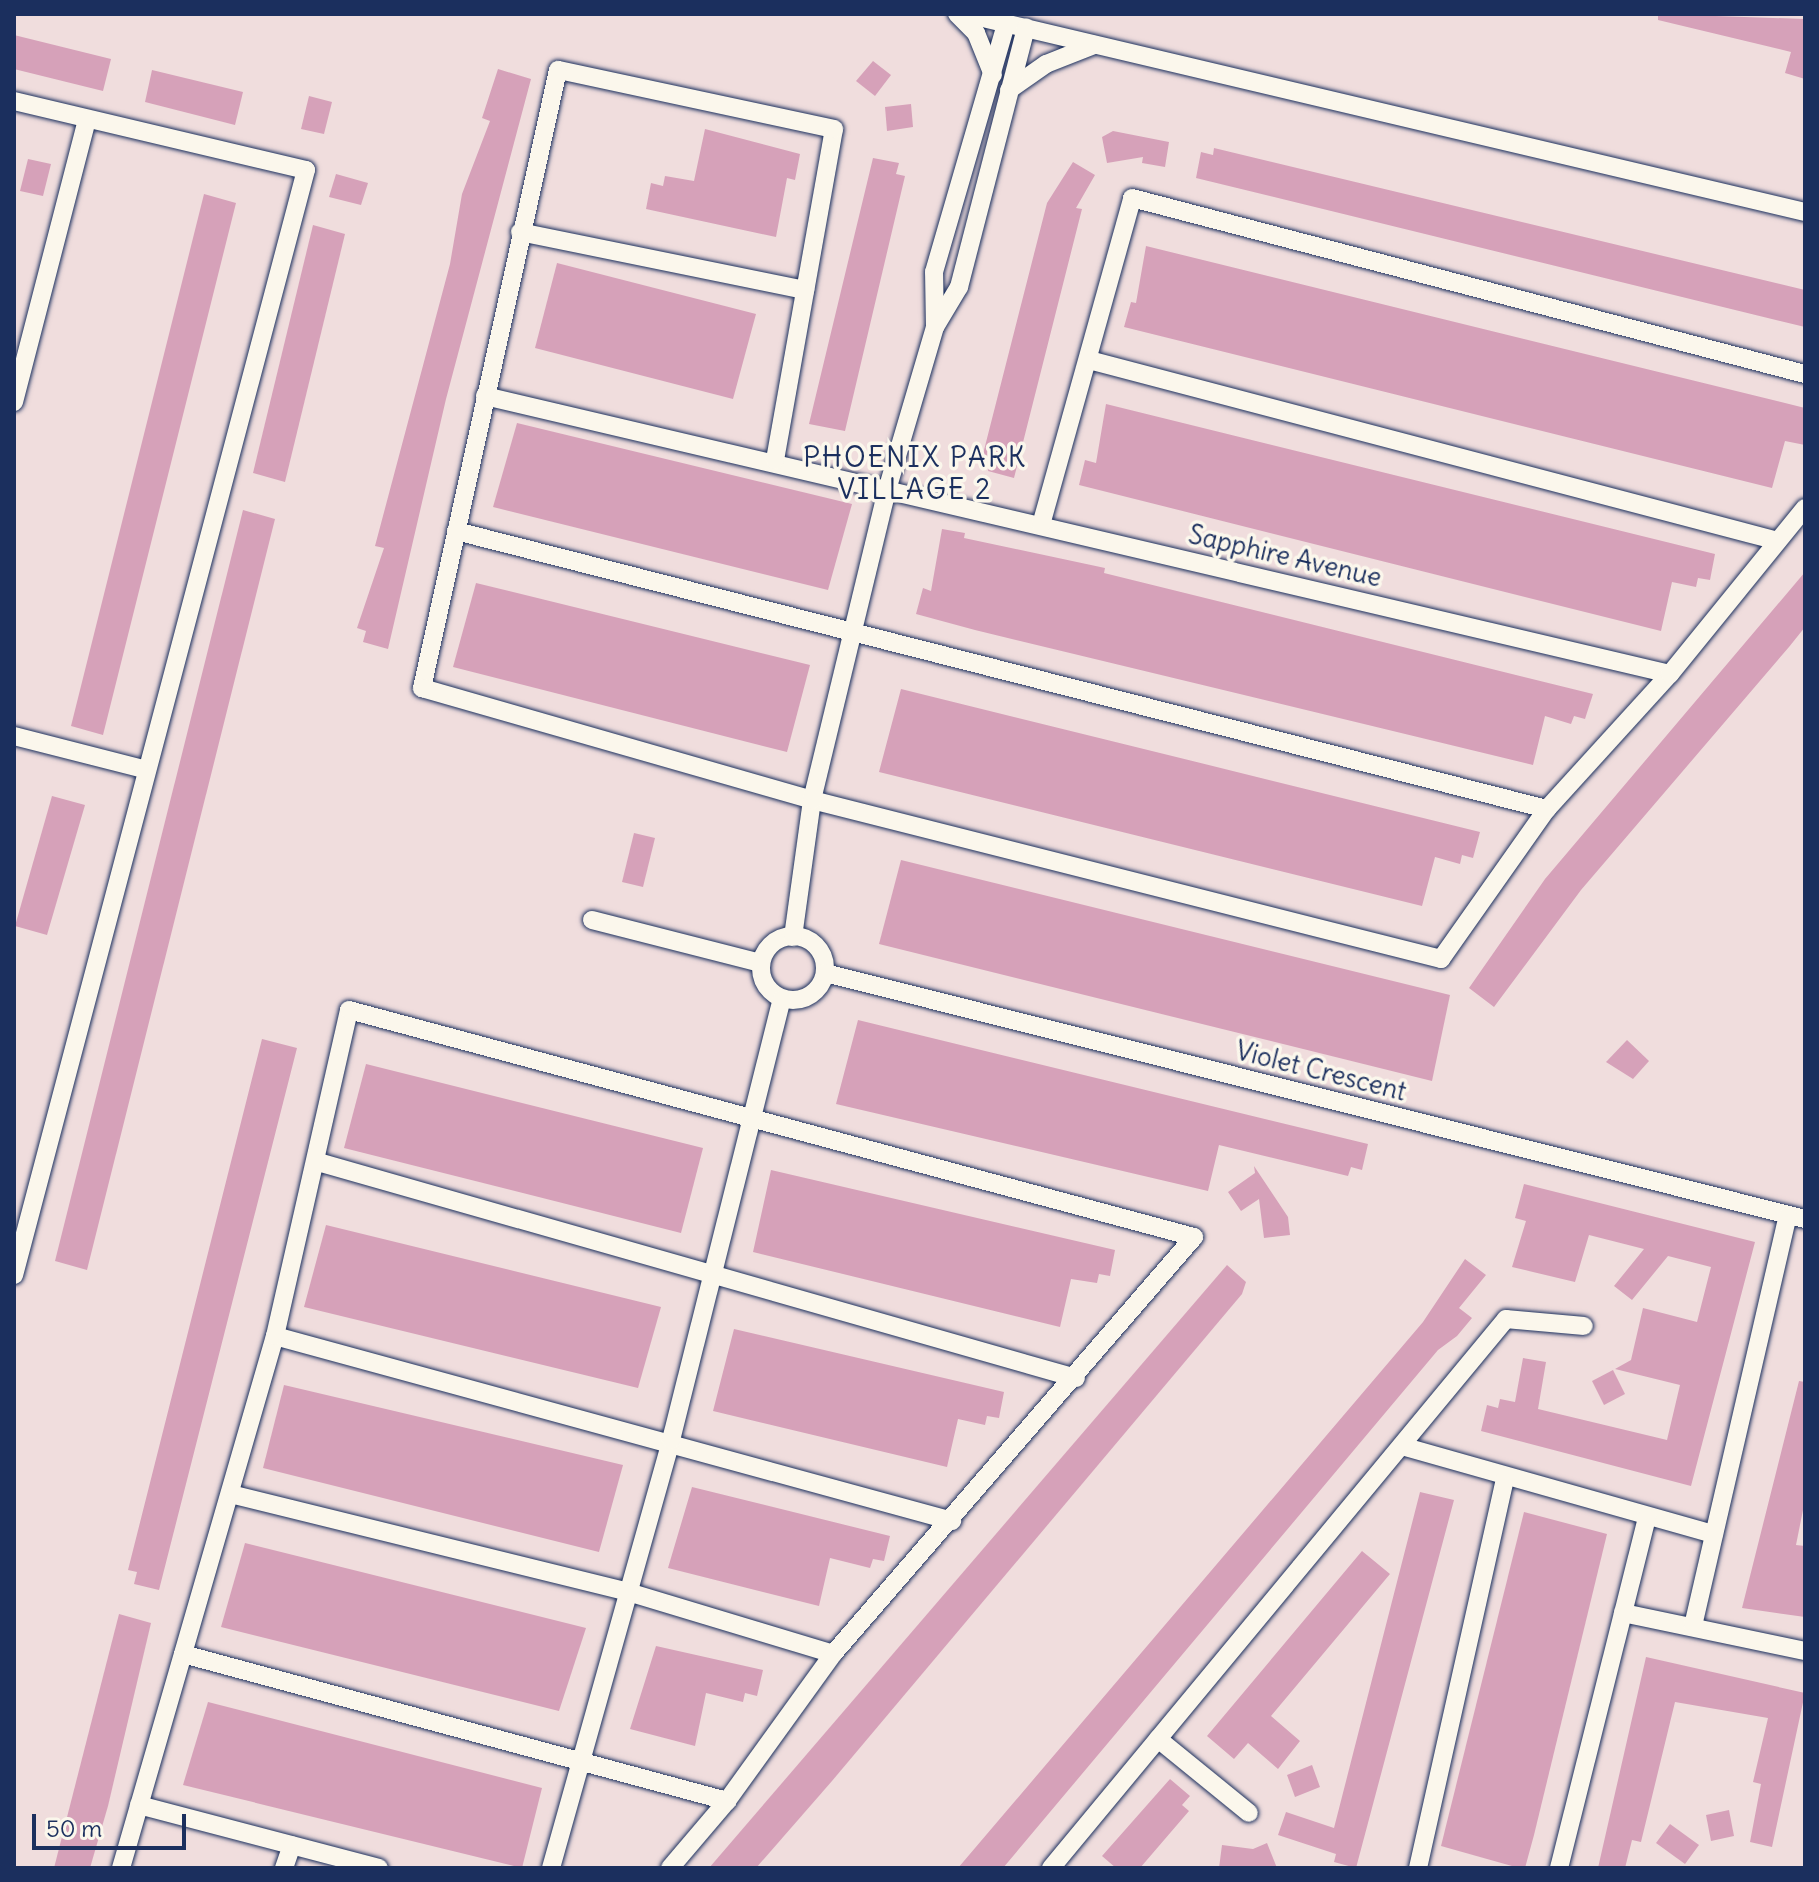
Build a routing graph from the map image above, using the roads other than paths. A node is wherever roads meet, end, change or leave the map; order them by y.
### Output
1 (957, 14) edge
2 (966, 14) edge
3 (1006, 24) junction
4 (1026, 28) junction
5 (1094, 45) junction
6 (993, 75) junction
7 (1009, 90) junction
8 (14, 101) edge
9 (87, 119) junction
10 (1805, 212) edge
11 (520, 232) junction
12 (805, 290) junction
13 (935, 327) junction
14 (1089, 360) junction
15 (1805, 374) edge
16 (485, 396) junction
17 (14, 402) edge
18 (775, 460) junction
19 (887, 490) junction
20 (1805, 508) edge
21 (1041, 525) junction
22 (456, 531) junction
23 (1778, 541) junction
24 (853, 632) junction
25 (1670, 674) junction
26 (14, 736) edge
27 (143, 769) junction
28 (812, 800) junction
29 (1547, 809) junction
30 (592, 920) dead end
31 (793, 937) junction
32 (761, 963) junction
33 (825, 973) junction
34 (782, 999) junction
35 (753, 1116) junction
36 (318, 1162) junction
37 (1796, 1217) edge
38 (14, 1275) edge
39 (714, 1278) junction
40 (1584, 1326) dead end
41 (275, 1336) junction
42 (1076, 1378) junction
43 (671, 1440) junction
44 (1402, 1446) junction
45 (1505, 1478) junction
46 (230, 1494) junction
47 (1647, 1517) junction
48 (952, 1521) junction
49 (1714, 1534) junction
50 (628, 1592) junction
51 (1623, 1613) junction
52 (1693, 1626) junction
53 (1805, 1651) edge
54 (183, 1654) junction
55 (833, 1654) junction
56 (1158, 1739) junction
57 (582, 1763) junction
58 (727, 1801) junction
59 (139, 1805) junction
60 (1249, 1813) dead end
61 (292, 1845) junction
62 (1055, 1867) edge
63 (121, 1868) edge
64 (284, 1868) edge
65 (379, 1868) edge
66 (551, 1868) edge
67 (670, 1868) edge
68 (1418, 1868) edge
69 (1559, 1868) edge

1 - 6 street
2 - 3 street
3 - 4 street
3 - 6 street
4 - 5 street
4 - 7 street
5 - 7 street
5 - 10 street
6 - 13 street
7 - 13 street
8 - 9 street
9 - 17 street
9 - 27 street
11 - 12 street
11 - 12 street
11 - 16 street
12 - 18 street
13 - 19 street
14 - 15 street
14 - 21 street
14 - 23 street
16 - 18 street, Sapphire Avenue
16 - 22 street
18 - 19 street, Sapphire Avenue
19 - 21 street, Sapphire Avenue
19 - 24 street
20 - 23 street
21 - 25 street, Sapphire Avenue
22 - 24 street
22 - 28 street
23 - 25 street
24 - 28 street
24 - 29 street
25 - 29 street
26 - 27 street
27 - 38 street
28 - 29 street
28 - 31 street
30 - 32 street
31 - 32 street
31 - 33 street
32 - 34 street
33 - 34 street
33 - 37 street, Violet Crescent
34 - 35 street
35 - 36 street
35 - 39 street
35 - 42 street
36 - 39 street
36 - 41 street
37 - 49 street
39 - 42 street
39 - 43 street
40 - 44 street
41 - 43 street
41 - 46 street
42 - 48 street
43 - 48 street
43 - 50 street
44 - 45 street
44 - 56 street
45 - 47 street
45 - 68 street
46 - 50 street
46 - 54 street
47 - 49 street
47 - 51 street
48 - 55 street
49 - 52 street
50 - 55 street
50 - 57 street
51 - 52 street
51 - 69 street
52 - 53 street
54 - 57 street
54 - 59 street
55 - 58 street
56 - 60 street
56 - 62 street
57 - 58 street
57 - 66 street
58 - 67 street
59 - 61 street
59 - 63 street
61 - 64 street
61 - 65 street

